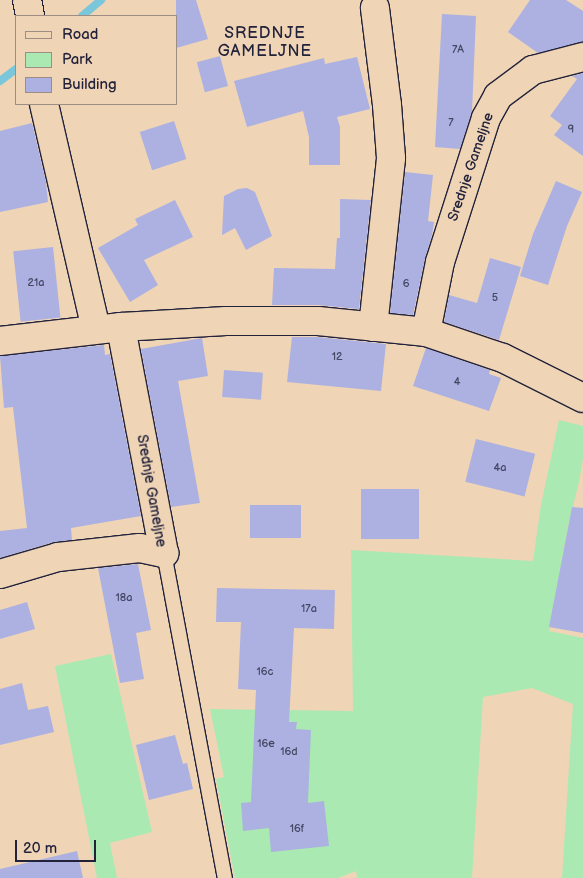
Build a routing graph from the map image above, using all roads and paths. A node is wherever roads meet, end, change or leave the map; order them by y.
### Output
1 (375, 8) dead end
2 (583, 57) edge
3 (44, 105) edge
4 (373, 327) junction
5 (109, 328) junction
6 (426, 332) junction
7 (0, 341) edge
8 (583, 398) edge
9 (164, 553) junction
10 (0, 574) edge
11 (225, 878) edge

1 - 4 street
2 - 6 street, Srednje Gameljne
3 - 5 street, Srednje Gameljne
4 - 5 street
4 - 6 street
5 - 7 street
5 - 9 street, Srednje Gameljne
6 - 8 street
9 - 10 street, Srednje Gameljne
9 - 11 lane

